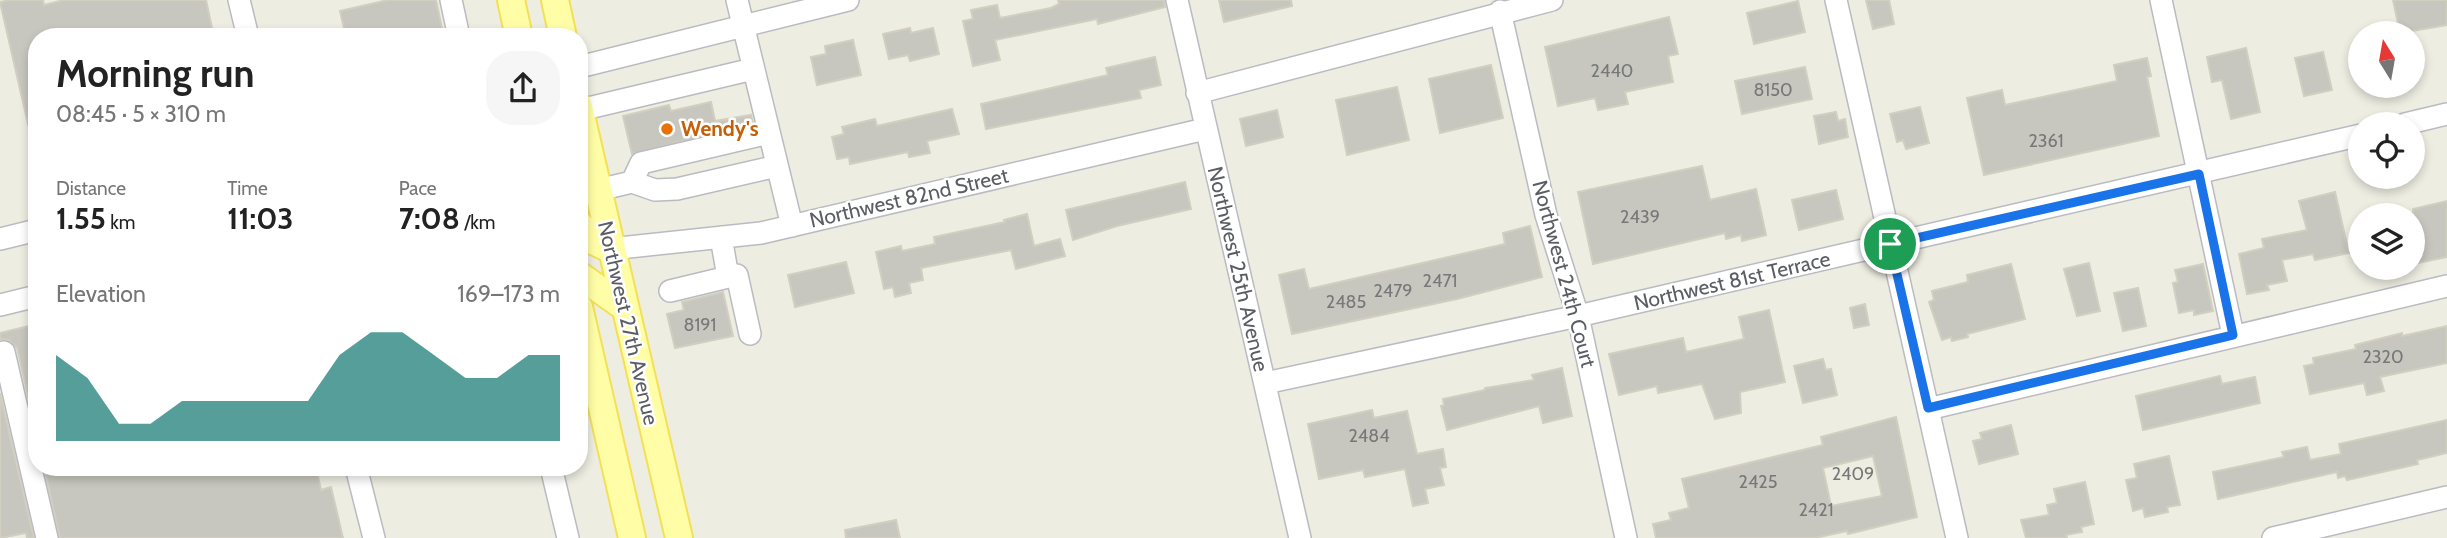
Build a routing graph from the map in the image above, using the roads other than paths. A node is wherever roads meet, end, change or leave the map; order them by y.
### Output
1 (239, 0) edge
2 (451, 0) edge
3 (511, 0) edge
4 (555, 0) edge
5 (737, 0) edge
6 (848, 0) edge
7 (1177, 0) edge
8 (1552, 0) edge
9 (1836, 0) edge
10 (2161, 0) edge
11 (1500, 11) junction
12 (743, 26) junction
13 (246, 28) edge
14 (457, 28) edge
15 (517, 28) edge
16 (562, 28) edge
17 (588, 65) edge
18 (753, 69) junction
19 (1197, 93) junction
20 (588, 106) edge
21 (2447, 114) edge
22 (2425, 119) edge
23 (1205, 129) junction
24 (769, 133) junction
25 (2348, 138) edge
26 (588, 144) edge
27 (777, 166) junction
28 (2199, 174) junction
29 (632, 181) junction
30 (598, 190) junction
31 (792, 226) junction
32 (28, 232) edge
33 (588, 235) edge
34 (721, 237) junction
35 (0, 239) edge
36 (1890, 244) junction
37 (610, 249) junction
38 (728, 277) junction
39 (588, 281) edge
40 (2447, 286) edge
41 (670, 291) dead end
42 (28, 298) edge
43 (0, 305) edge
44 (623, 306) junction
45 (1578, 316) junction
46 (750, 334) dead end
47 (2233, 335) junction
48 (588, 346) edge
49 (0, 353) edge
50 (1265, 383) junction
51 (1928, 408) junction
52 (28, 456) edge
53 (33, 476) edge
54 (358, 476) edge
55 (553, 476) edge
56 (2447, 497) edge
57 (47, 538) edge
58 (374, 538) edge
59 (568, 538) edge
60 (632, 538) edge
61 (679, 538) edge
62 (1300, 538) edge
63 (1626, 538) edge
64 (1957, 538) edge
65 (2273, 538) edge

1 - 13 street
2 - 14 street
3 - 15 main road
4 - 16 main road
5 - 12 street
6 - 12 street
7 - 19 street, Northwest 25th Avenue
8 - 11 street
9 - 36 street
10 - 28 street
11 - 19 street
11 - 45 street, Northwest 24th Court
12 - 17 street
12 - 18 street
18 - 20 street
18 - 24 street
19 - 23 street, Northwest 25th Avenue
21 - 22 street
23 - 31 street, Northwest 82nd Street
23 - 50 street, Northwest 25th Avenue
24 - 27 street
24 - 29 street
25 - 28 street, Northwest 81st Terrace
26 - 30 main road, Northwest 27th Avenue
27 - 29 street
27 - 31 street
28 - 36 street, Northwest 81st Terrace
28 - 47 street
29 - 30 street
30 - 37 main road, Northwest 27th Avenue
31 - 34 street, Northwest 82nd Street
32 - 35 street
33 - 37 main road
34 - 37 street, Northwest 82nd Street
34 - 38 street
36 - 45 street, Northwest 81st Terrace
36 - 51 street
37 - 44 main road, Northwest 27th Avenue
38 - 41 street
38 - 46 street
39 - 44 main road
40 - 47 street
42 - 43 street
44 - 61 main road, Northwest 27th Avenue
45 - 50 street, Northwest 81st Terrace
45 - 63 street, Northwest 24th Court
47 - 51 street
48 - 60 main road, Northwest 27th Avenue
49 - 52 street
50 - 62 street, Northwest 25th Avenue
51 - 64 street
53 - 57 street
54 - 58 street
55 - 59 street
56 - 65 street

